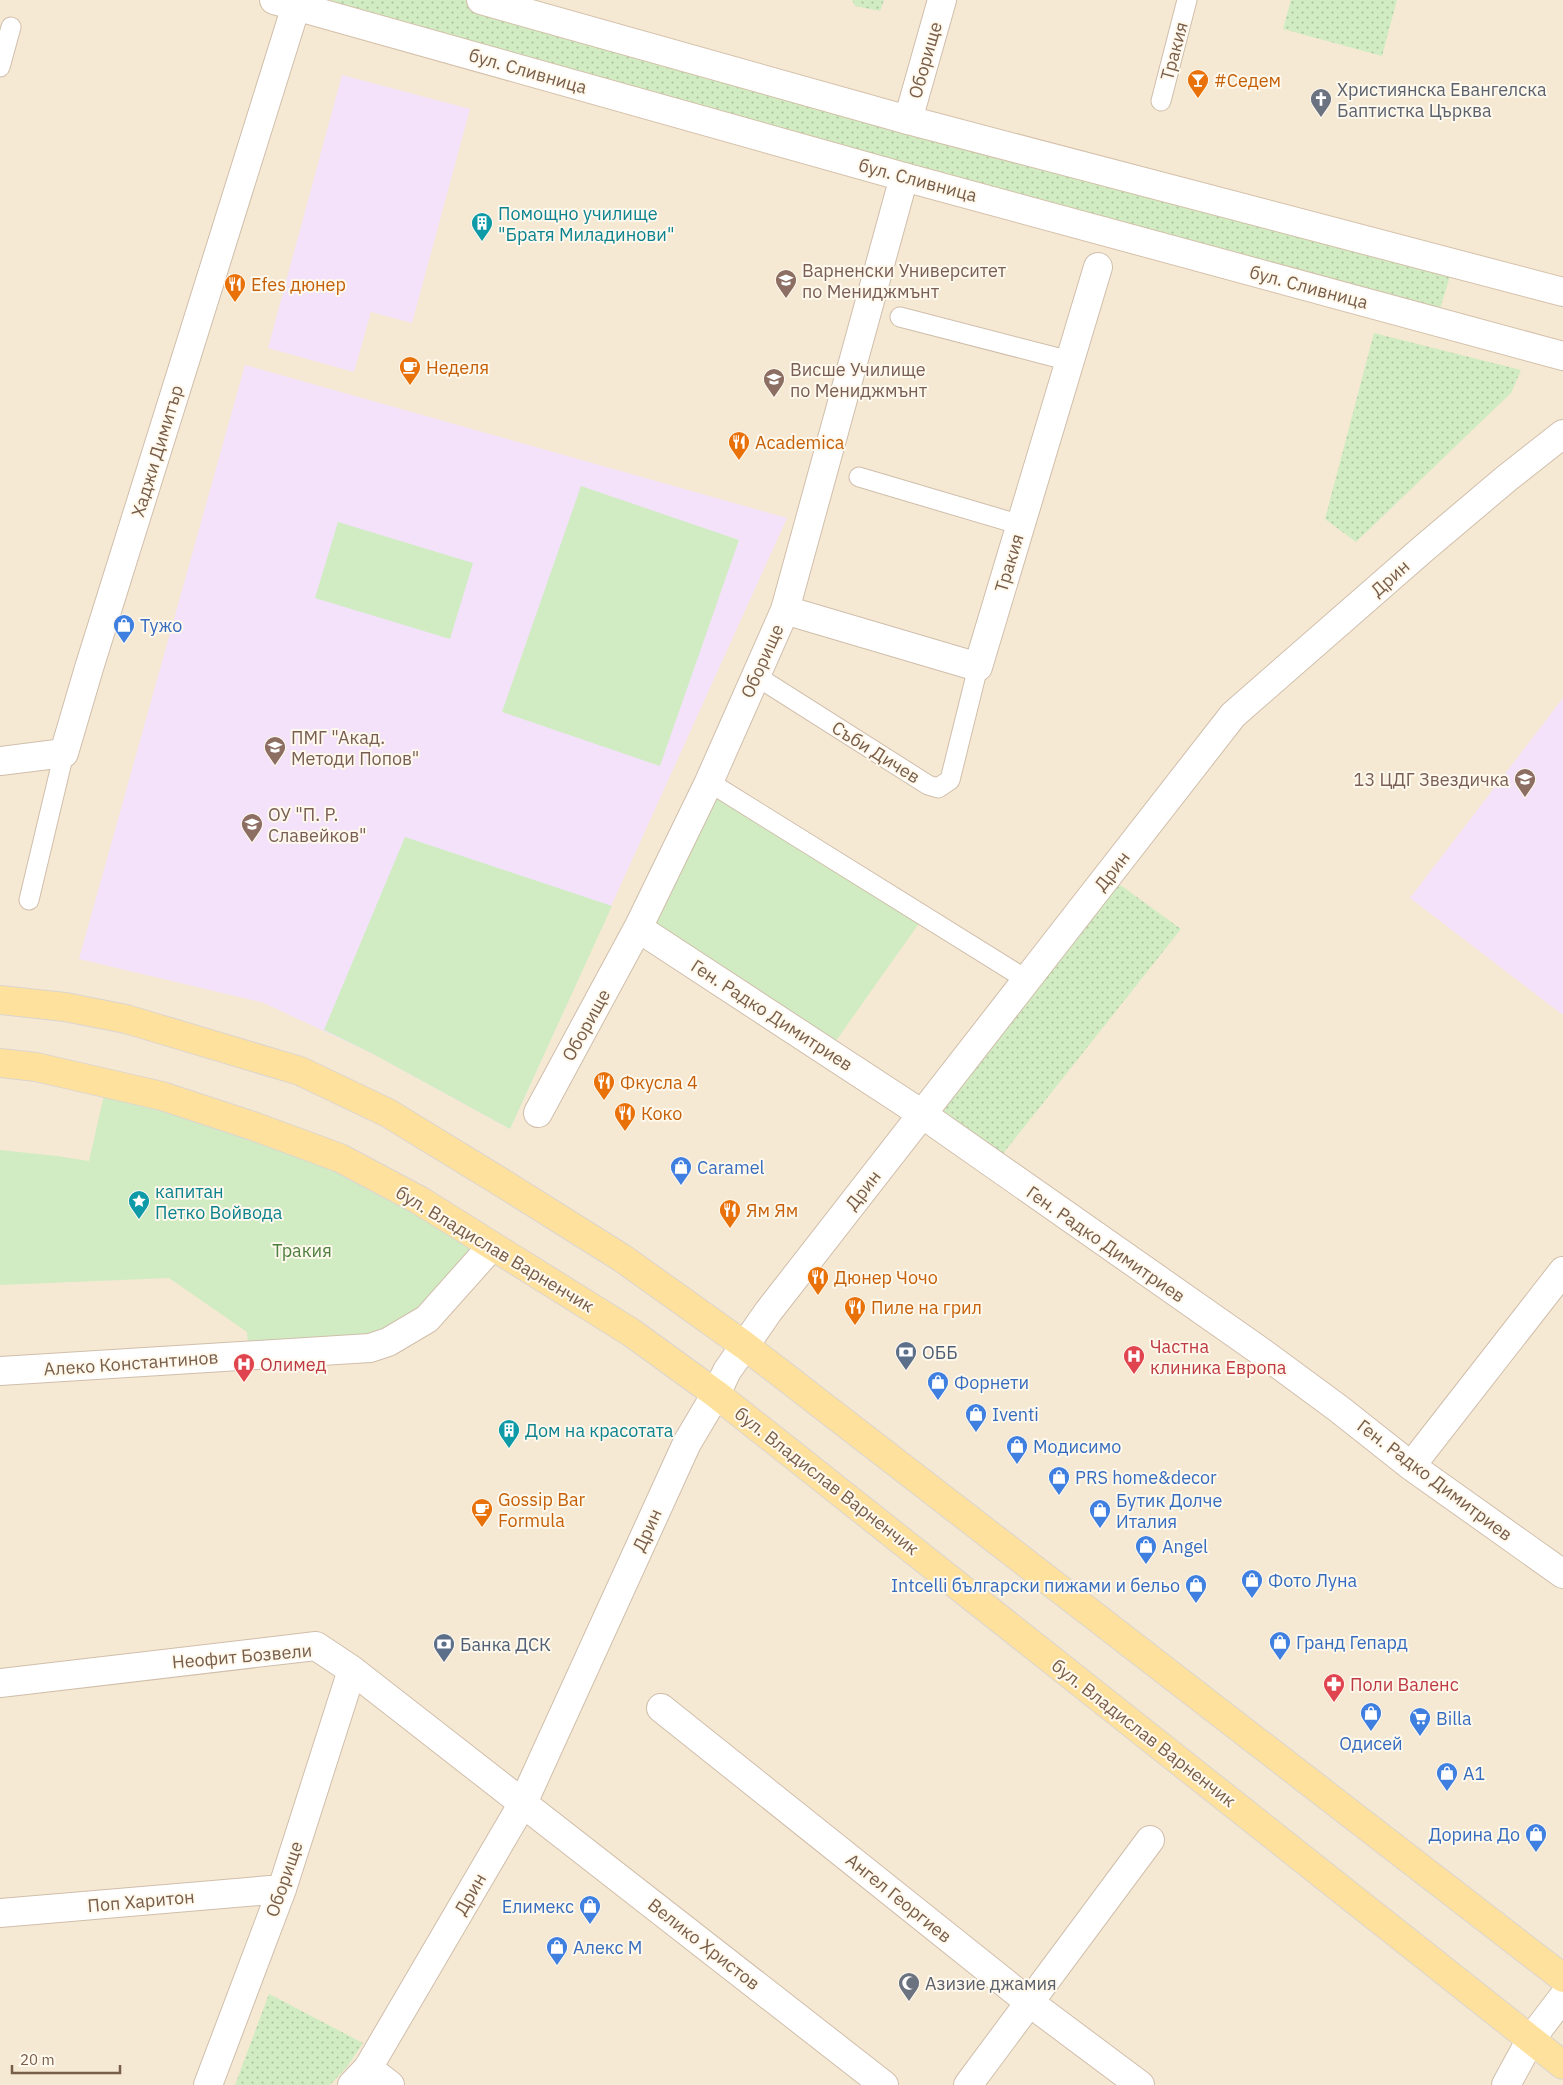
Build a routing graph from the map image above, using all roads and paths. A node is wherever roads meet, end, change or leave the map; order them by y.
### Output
1 (482, 0) edge
2 (942, 0) edge
3 (1187, 0) edge
4 (285, 3) edge
5 (11, 27) dead end
6 (0, 67) edge
7 (1161, 101) dead end
8 (908, 120) junction
9 (904, 177) junction
10 (1098, 266) dead end
11 (1563, 292) edge
12 (900, 316) dead end
13 (1563, 356) edge
14 (1070, 361) junction
15 (1563, 434) edge
16 (858, 477) dead end
17 (1021, 525) junction
18 (785, 610) junction
19 (978, 667) junction
20 (756, 676) junction
21 (64, 754) junction
22 (0, 761) edge
23 (709, 782) junction
24 (29, 900) dead end
25 (638, 928) junction
26 (1027, 980) junction
27 (0, 1000) edge
28 (0, 1063) edge
29 (538, 1113) dead end
30 (922, 1114) junction
31 (492, 1246) junction
32 (1563, 1272) edge
33 (744, 1345) junction
34 (0, 1371) edge
35 (716, 1394) junction
36 (1411, 1466) junction
37 (1563, 1574) edge
38 (352, 1670) junction
39 (0, 1683) edge
40 (661, 1708) dead end
41 (523, 1803) junction
42 (1150, 1840) dead end
43 (282, 1890) junction
44 (0, 1913) edge
45 (1563, 1978) edge
46 (1563, 1997) edge
47 (1029, 2002) junction
48 (1531, 2039) junction
49 (1563, 2065) edge
50 (360, 2077) edge
51 (208, 2085) edge
52 (390, 2085) edge
53 (884, 2085) edge
54 (968, 2085) edge
55 (1140, 2085) edge
56 (1506, 2085) edge

1 - 8 street
2 - 8 street, Оборище
3 - 7 lane, Тракия
4 - 9 street, бул. Сливница
4 - 21 street, Хаджи Димитър
5 - 6 lane
8 - 11 street
9 - 13 street, бул. Сливница
9 - 18 street, Оборище
10 - 14 street, Тракия
12 - 14 lane
14 - 17 street, Тракия
15 - 26 street, Дрин
16 - 17 lane
17 - 19 street, Тракия
18 - 19 street
18 - 20 street, Оборище
19 - 20 lane, Съби Дичев
20 - 23 street, Оборище
21 - 22 street
21 - 24 lane, Хаджи Димитър
23 - 25 street, Оборище
23 - 26 lane
25 - 29 street, Оборище
25 - 30 street, Ген. Радко Димитриев
26 - 30 street, Дрин
27 - 33 main road
28 - 31 main road, бул. Владислав Варненчик
30 - 33 street, Дрин
30 - 36 street, Ген. Радко Димитриев
31 - 34 street, Алеко Константинов
31 - 35 main road, бул. Владислав Варненчик
32 - 36 street
33 - 35 street, Дрин
33 - 45 main road
35 - 41 street, Дрин
35 - 48 main road, бул. Владислав Варненчик
36 - 37 street, Ген. Радко Димитриев
38 - 39 street, Неофит Бозвели
38 - 41 street, Неофит Бозвели
38 - 43 street, Оборище
40 - 47 street, Ангел Георгиев
41 - 50 street, Дрин
41 - 53 street, Велико Христов
42 - 47 street
43 - 44 street, Поп Харитон
43 - 51 street, Оборище
46 - 48 street
47 - 54 street
47 - 55 street, Ангел Георгиев
48 - 49 main road, бул. Владислав Варненчик
48 - 56 street
50 - 52 street

